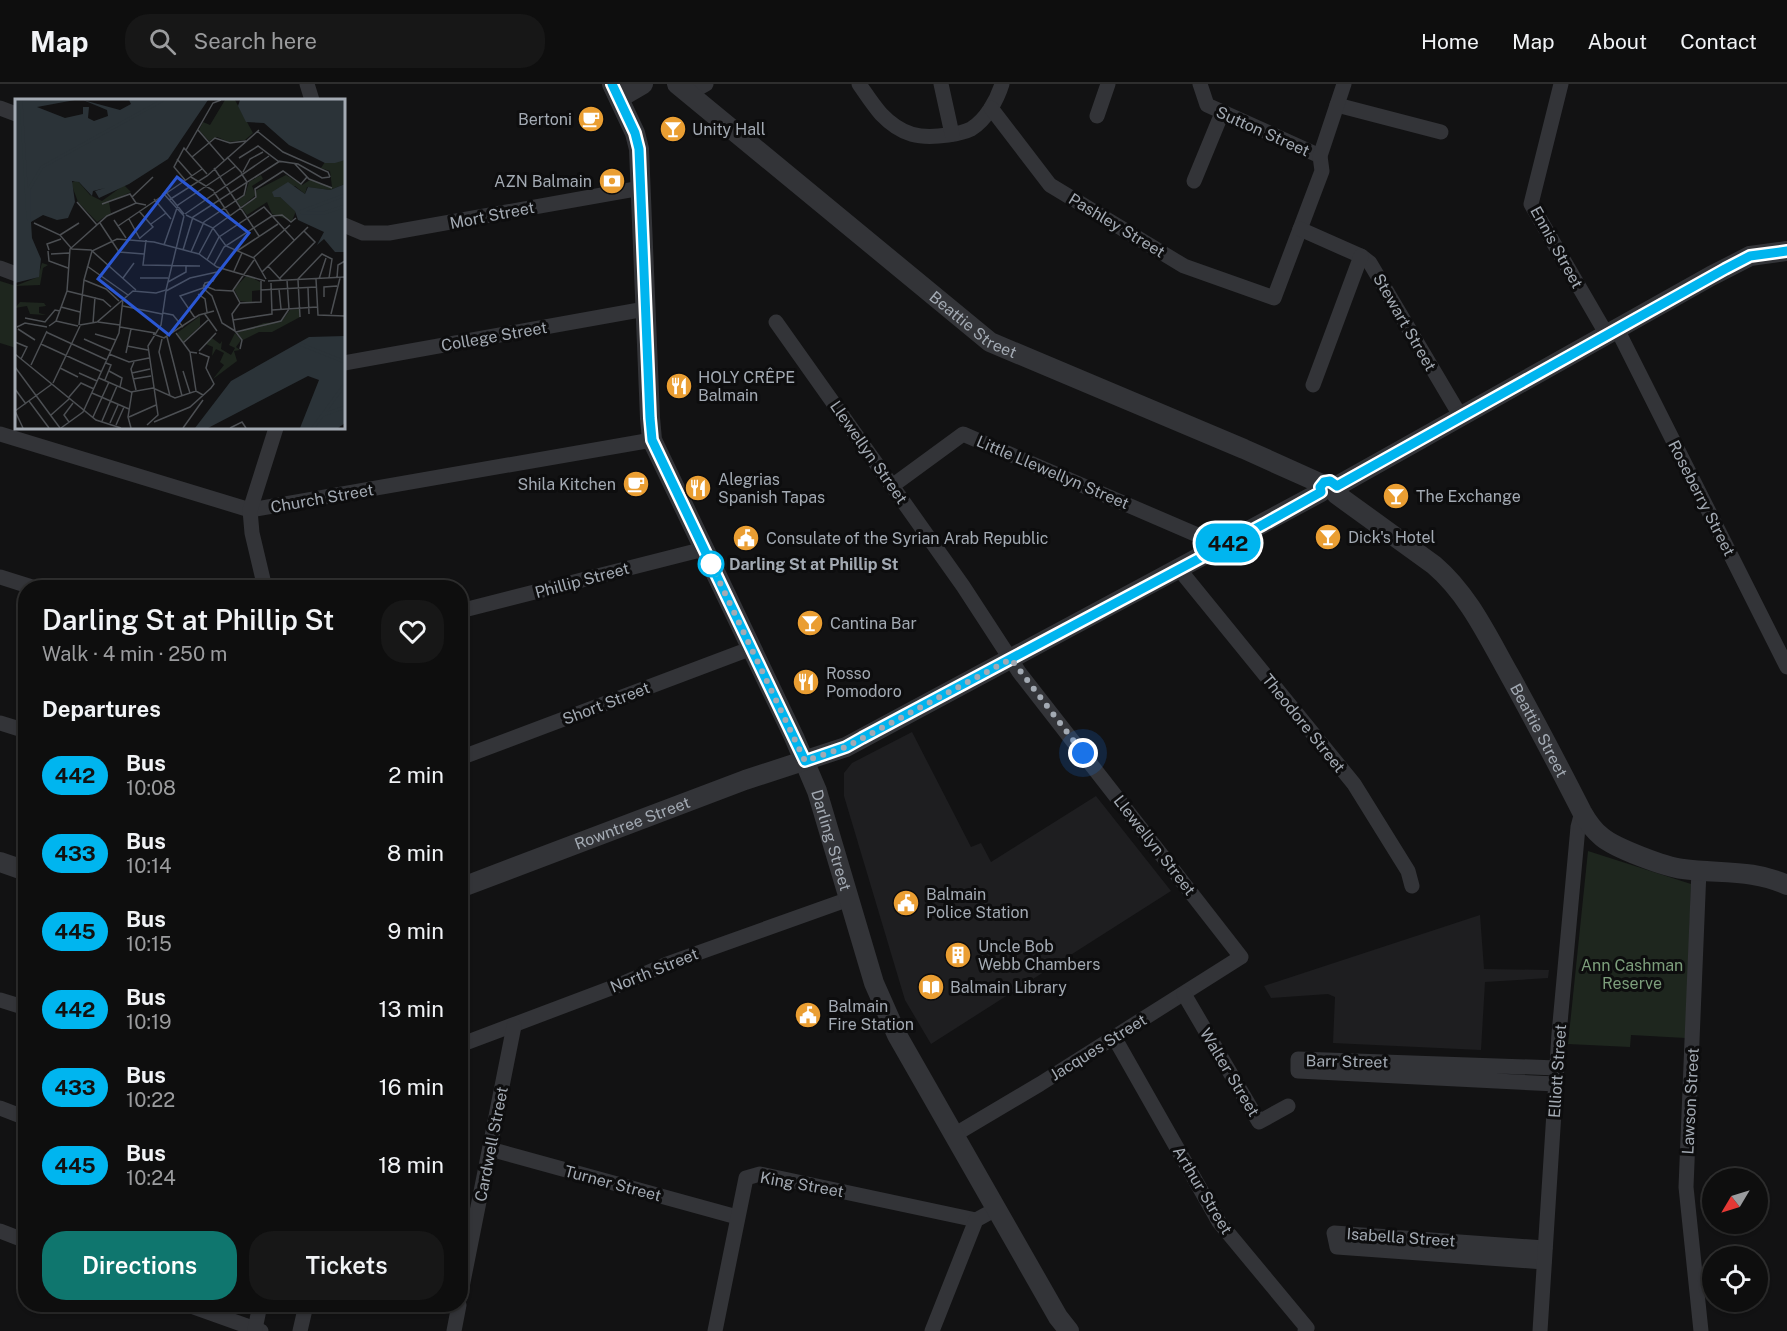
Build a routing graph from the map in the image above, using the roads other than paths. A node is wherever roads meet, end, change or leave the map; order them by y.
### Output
1 (307, 84) edge
2 (644, 84) edge
3 (859, 84) edge
4 (941, 84) edge
5 (1002, 84) edge
6 (1108, 84) edge
7 (1200, 84) edge
8 (1344, 84) edge
9 (1561, 84) edge
10 (691, 87) edge
11 (615, 91) edge
12 (312, 99) edge
13 (1338, 105) junction
14 (0, 108) edge
15 (991, 108) junction
16 (1222, 113) junction
17 (15, 114) edge
18 (1097, 116) dead end
19 (1441, 132) dead end
20 (952, 134) junction
21 (1320, 156) junction
22 (1194, 181) dead end
23 (641, 188) junction
24 (345, 225) edge
25 (1300, 229) junction
26 (1787, 251) edge
27 (1361, 256) junction
28 (0, 268) edge
29 (15, 274) edge
30 (645, 309) junction
31 (777, 322) dead end
32 (1612, 332) junction
33 (345, 363) edge
34 (1312, 385) dead end
35 (1461, 417) junction
36 (276, 429) edge
37 (0, 434) edge
38 (652, 440) junction
39 (892, 486) junction
40 (1329, 489) junction
41 (250, 510) junction
42 (1223, 546) junction
43 (704, 549) junction
44 (1179, 570) junction
45 (0, 577) edge
46 (263, 580) edge
47 (18, 583) edge
48 (468, 609) edge
49 (752, 648) junction
50 (1011, 659) junction
51 (1787, 667) edge
52 (0, 723) edge
53 (18, 728) edge
54 (468, 755) edge
55 (805, 761) junction
56 (1582, 812) junction
57 (0, 862) edge
58 (18, 868) edge
59 (1699, 870) junction
60 (1785, 880) edge
61 (468, 885) edge
62 (1412, 886) dead end
63 (849, 899) junction
64 (1241, 957) joint
65 (1184, 994) junction
66 (0, 1000) edge
67 (18, 1006) edge
68 (514, 1026) junction
69 (1114, 1037) junction
70 (468, 1042) edge
71 (1361, 1067) dead end
72 (1556, 1076) junction
73 (1288, 1106) dead end
74 (0, 1108) edge
75 (18, 1115) edge
76 (954, 1135) junction
77 (490, 1149) junction
78 (996, 1209) junction
79 (737, 1217) junction
80 (976, 1220) junction
81 (0, 1231) edge
82 (18, 1238) edge
83 (1406, 1245) dead end
84 (1545, 1255) junction
85 (468, 1258) edge
86 (208, 1312) edge
87 (259, 1312) edge
88 (304, 1312) edge
89 (458, 1312) edge
90 (258, 1330) edge
91 (300, 1331) edge
92 (454, 1331) edge
93 (715, 1331) edge
94 (932, 1331) edge
95 (1069, 1331) edge
96 (1305, 1331) edge
97 (1540, 1331) edge
98 (1701, 1331) edge

1 - 12 street
2 - 11 street
3 - 20 street
4 - 20 street
5 - 15 street
6 - 18 street
7 - 16 street, Sutton Street
8 - 13 street
9 - 32 street, Ennis Street
10 - 40 street, Beattie Street
11 - 23 street, Darling Street
13 - 19 street
13 - 21 street
14 - 17 street
15 - 20 street
15 - 25 street, Pashley Street
16 - 21 street, Sutton Street
16 - 22 street
21 - 25 street
23 - 24 street, Mort Street
23 - 30 street, Darling Street
25 - 27 street, Stewart Street
26 - 32 street, Rowntree Street
27 - 34 street
27 - 35 street, Stewart Street
28 - 29 street
30 - 33 street, College Street
30 - 38 street, Darling Street
31 - 39 street, Llewellyn Street
32 - 35 street, Rowntree Street
32 - 51 street, Roseberry Street
35 - 40 street, Rowntree Street
36 - 41 street
37 - 41 street, Church Street
38 - 41 street, Church Street
38 - 43 street, Darling Street
39 - 42 street, Little Llewellyn Street
39 - 50 street, Llewellyn Street
40 - 42 street, Rowntree Street
40 - 56 street, Beattie Street
41 - 46 street
42 - 44 street, Rowntree Street
43 - 48 street, Phillip Street
43 - 49 street, Darling Street
44 - 50 street, Rowntree Street
44 - 62 street, Theodore Street
45 - 47 street
49 - 54 street, Short Street
49 - 55 street, Darling Street
50 - 55 street, Rowntree Street
50 - 64 street, Llewellyn Street
52 - 53 street
55 - 61 street, Rowntree Street
55 - 63 street, Darling Street
56 - 59 street, Beattie Street
56 - 72 street, Elliott Street
57 - 58 street
59 - 60 street, Beattie Street
59 - 98 street, Lawson Street
63 - 68 street, North Street
63 - 76 street, Darling Street
64 - 65 street, Jacques Street
65 - 69 street, Jacques Street
65 - 73 street, Walter Street
66 - 67 street
68 - 70 street, North Street
68 - 77 street, Cardwell Street
69 - 76 street, Jacques Street
69 - 96 street, Arthur Street
71 - 72 street, Barr Street
72 - 84 street, Elliott Street
74 - 75 street
76 - 78 street, Darling Street
77 - 79 street, Turner Street
77 - 85 street, Cardwell Street
78 - 80 street
78 - 95 street, Darling Street
79 - 80 street, King Street
79 - 93 street, King Street
80 - 94 street
81 - 82 street
83 - 84 street, Isabella Street
84 - 97 street, Elliott Street
86 - 90 street
87 - 90 street
88 - 91 street
89 - 92 street

